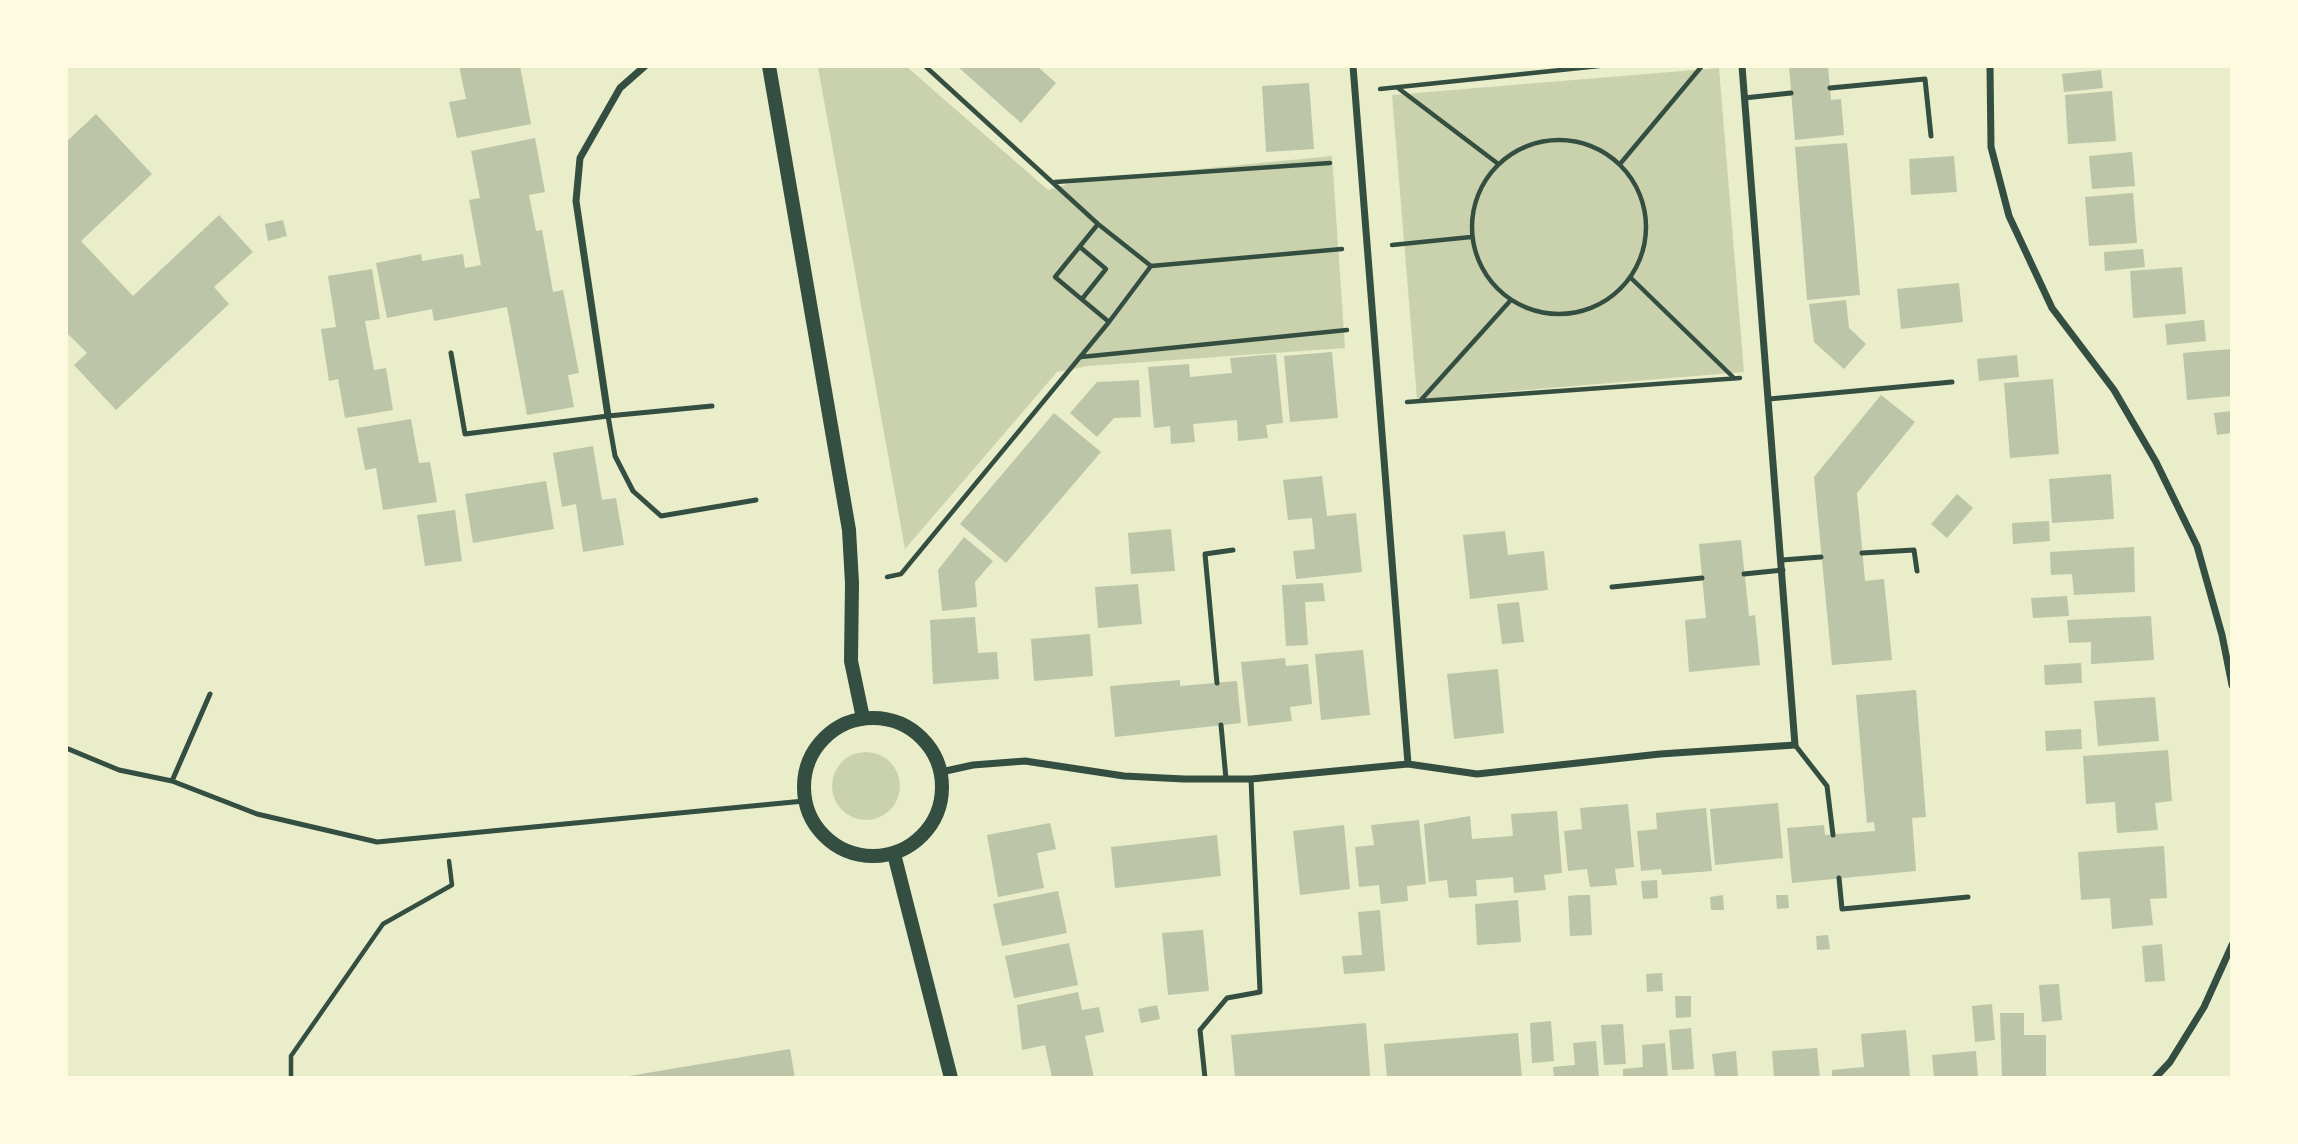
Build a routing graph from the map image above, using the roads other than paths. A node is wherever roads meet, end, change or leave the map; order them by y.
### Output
1 (645, 66) edge
2 (769, 66) edge
3 (1353, 66) edge
4 (1742, 66) edge
5 (1990, 66) edge
6 (1830, 88) dead end
7 (1791, 93) dead end
8 (1744, 98) junction
9 (1931, 136) dead end
10 (451, 353) dead end
11 (1952, 382) dead end
12 (1769, 399) junction
13 (712, 406) dead end
14 (608, 416) junction
15 (756, 500) dead end
16 (1233, 550) dead end
17 (1862, 553) dead end
18 (1821, 557) dead end
19 (1782, 560) junction
20 (1783, 570) junction
21 (1917, 571) dead end
22 (1744, 574) dead end
23 (1702, 578) dead end
24 (1612, 587) dead end
25 (1217, 683) dead end
26 (2231, 685) edge
27 (209, 694) dead end
28 (863, 718) junction
29 (1221, 725) dead end
30 (1795, 745) junction
31 (66, 748) edge
32 (1408, 764) junction
33 (941, 772) junction
34 (1226, 779) junction
35 (1251, 779) junction
36 (172, 780) junction
37 (804, 801) junction
38 (1833, 835) dead end
39 (894, 854) junction
40 (1839, 878) dead end
41 (1968, 897) dead end
42 (2231, 945) edge
43 (951, 1077) edge
44 (1205, 1077) edge
45 (2155, 1077) edge

1 - 14 street
2 - 28 main road
3 - 32 street
4 - 8 street
5 - 26 street
6 - 9 lane
7 - 8 lane
8 - 12 street
10 - 14 lane
11 - 12 lane
12 - 19 street
13 - 14 lane
14 - 15 lane
16 - 25 lane
17 - 21 lane
18 - 19 lane
19 - 20 street
20 - 22 lane
20 - 30 street
23 - 24 lane
27 - 36 lane
28 - 33 main road
28 - 37 main road
29 - 34 lane
30 - 32 street
30 - 38 lane
31 - 36 lane
32 - 35 street
33 - 34 street
33 - 39 main road
34 - 35 street
35 - 44 lane
36 - 37 lane
37 - 39 main road
39 - 43 main road
40 - 41 lane
42 - 45 street

